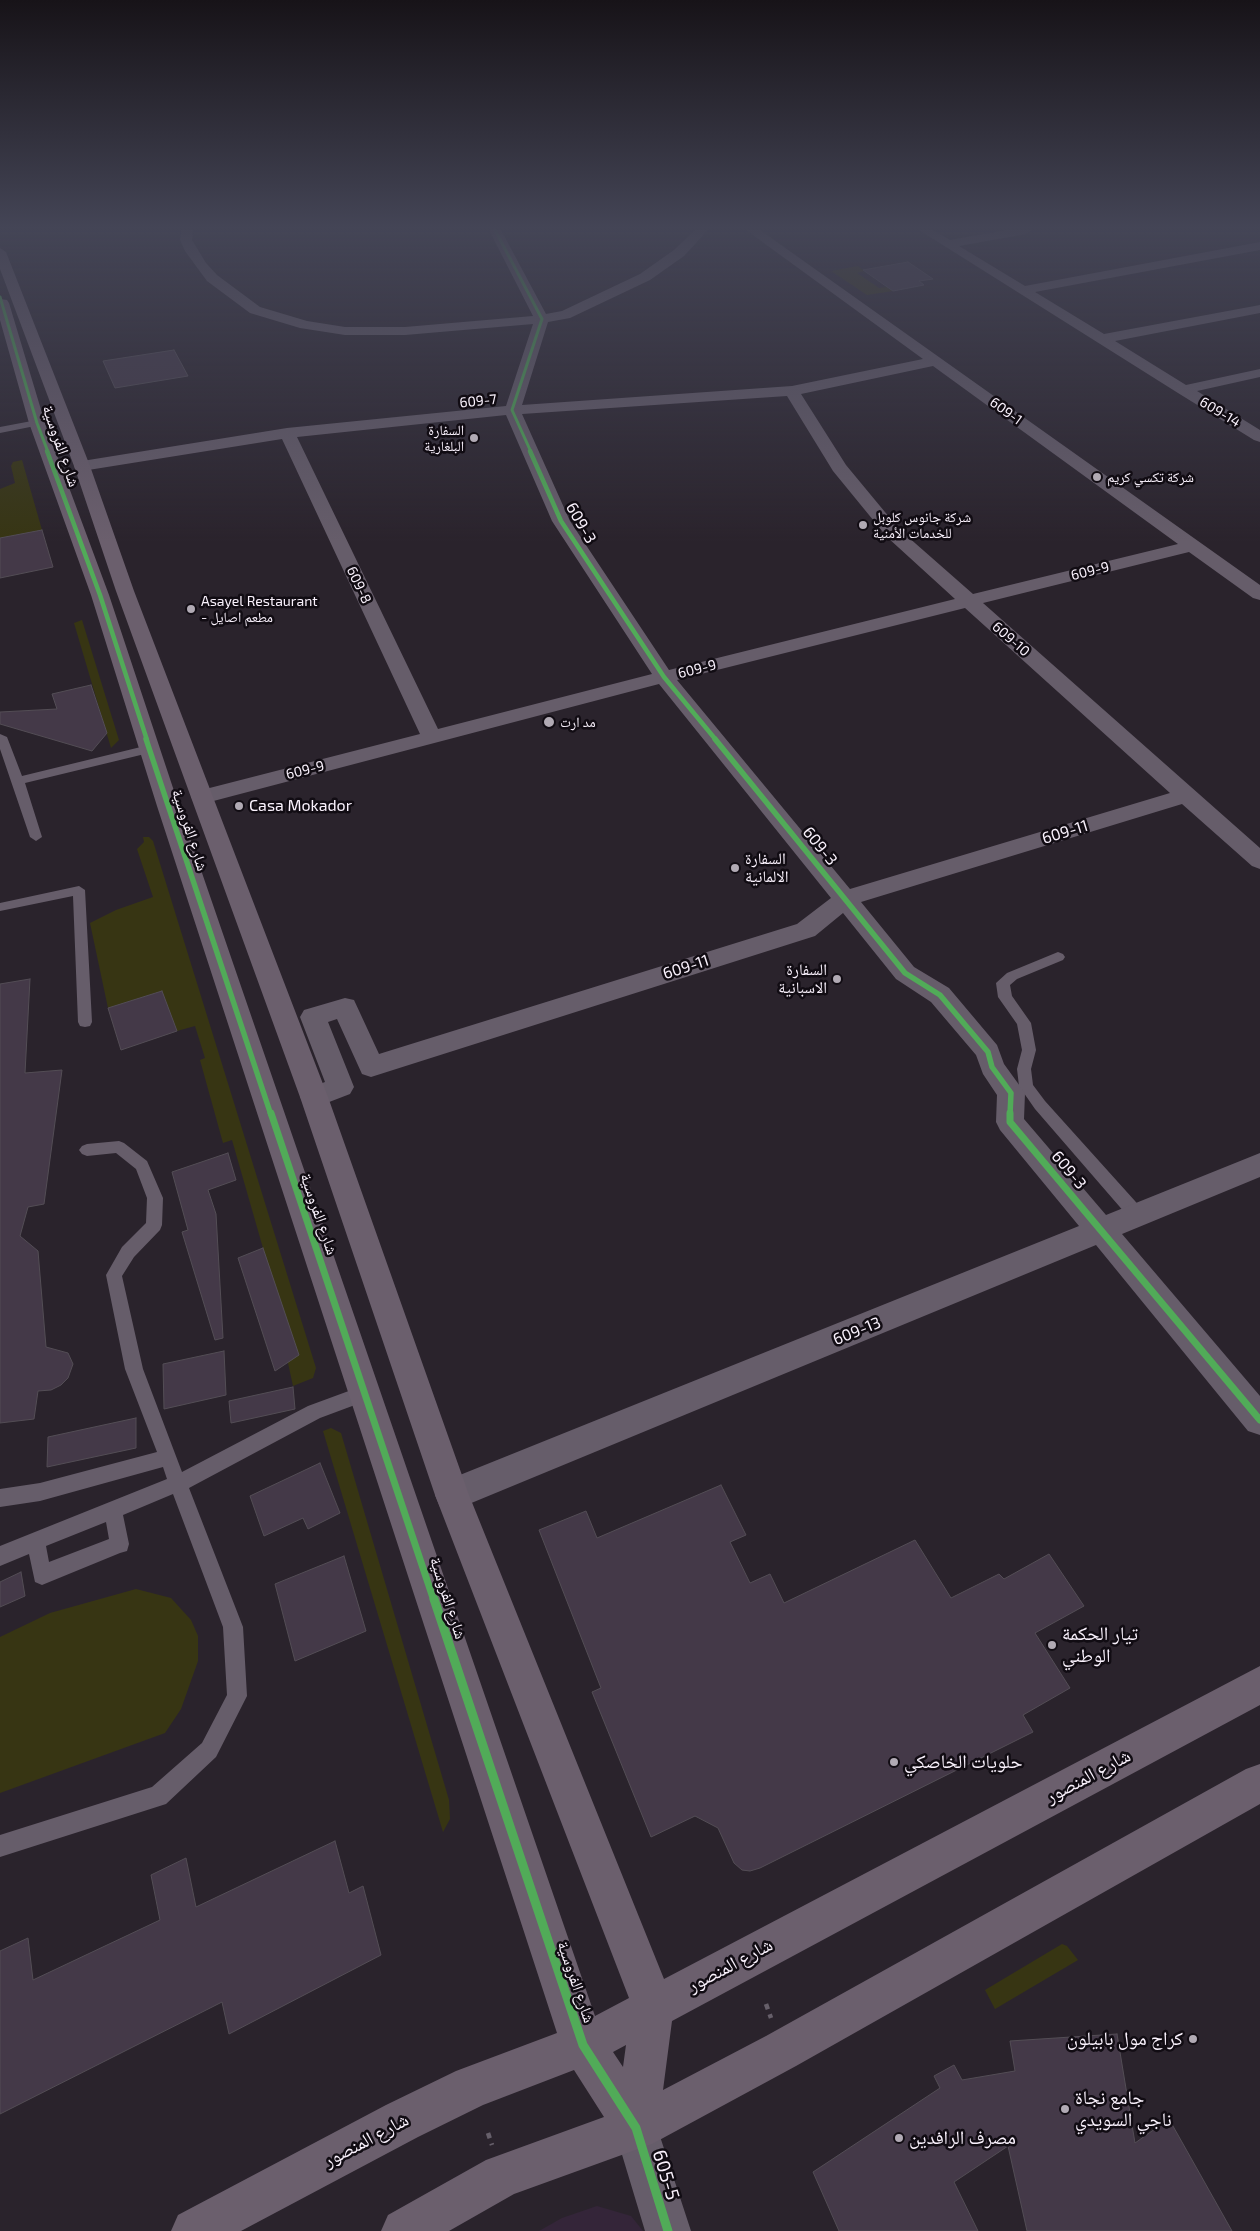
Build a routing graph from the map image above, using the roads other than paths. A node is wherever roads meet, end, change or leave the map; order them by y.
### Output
1 (11, 334) edge
2 (31, 334) edge
3 (537, 334) edge
4 (898, 334) edge
5 (1095, 334) edge
6 (1129, 334) edge
7 (1103, 339) junction
8 (936, 361) junction
9 (1260, 373) edge
10 (1183, 390) junction
11 (792, 391) junction
12 (512, 410) junction
13 (37, 423) junction
14 (0, 430) edge
15 (287, 433) junction
16 (1260, 437) edge
17 (82, 466) junction
18 (1194, 545) junction
19 (112, 593) junction
20 (1260, 594) edge
21 (968, 601) junction
22 (664, 677) junction
23 (1, 737) edge
24 (432, 738) junction
25 (149, 748) junction
26 (18, 781) junction
27 (1187, 795) junction
28 (202, 797) junction
29 (36, 837) dead end
30 (1260, 861) edge
31 (845, 899) junction
32 (0, 907) edge
33 (1058, 957) dead end
34 (85, 1022) dead end
35 (314, 1097) junction
36 (86, 1150) dead end
37 (1260, 1165) edge
38 (1138, 1216) junction
39 (1102, 1231) junction
40 (365, 1393) junction
41 (1260, 1420) edge
42 (169, 1457) junction
43 (179, 1483) junction
44 (452, 1495) junction
45 (0, 1498) edge
46 (113, 1509) junction
47 (36, 1541) junction
48 (0, 1556) edge
49 (1260, 1685) edge
50 (1260, 1783) edge
51 (0, 1846) edge
52 (653, 2006) junction
53 (583, 2045) junction
54 (636, 2128) junction
55 (194, 2231) edge
56 (404, 2231) edge
57 (668, 2231) edge

1 - 13 street, شارع الفروسية
2 - 17 street, شارع الفروسية
3 - 12 street
4 - 8 street, 609-1
5 - 7 street, 609-14
6 - 7 street
7 - 10 street, 609-14
8 - 11 street, 609-7
8 - 18 street, 609-1
9 - 10 street
10 - 16 street, 609-14
11 - 12 street, 609-7
11 - 21 street, 609-10
12 - 15 street, 609-7
12 - 22 street, 609-3
13 - 14 lane
13 - 19 street, شارع الفروسية
15 - 17 street, 609-7
15 - 24 street, 609-8
17 - 19 street, شارع الفروسية
18 - 20 street, 609-1
18 - 21 street, 609-9
19 - 25 street, شارع الفروسية
19 - 28 street, شارع الفروسية
21 - 22 street, 609-9
21 - 27 street, 609-10
22 - 24 street, 609-9
22 - 31 street, 609-3
23 - 26 lane
24 - 28 street, 609-9
25 - 26 lane
25 - 40 street, شارع الفروسية
26 - 29 lane
27 - 30 street, 609-10
27 - 31 street, 609-11
28 - 35 street, شارع الفروسية
31 - 35 street, 609-11
31 - 39 street, 609-3
32 - 34 lane
33 - 38 lane
35 - 44 street, شارع الفروسية
36 - 42 lane
37 - 38 street, 609-13
38 - 39 street, 609-13
39 - 41 street, 609-3
39 - 44 street, 609-13
40 - 43 lane
40 - 53 street, شارع الفروسية
42 - 43 lane
42 - 45 lane
43 - 46 lane
43 - 51 lane
44 - 52 street, شارع الفروسية
46 - 47 lane
46 - 47 lane
47 - 48 lane
49 - 52 street, شارع المنصور
50 - 54 street
52 - 53 street, شارع المنصور
52 - 54 street, شارع الفروسية
53 - 54 street, شارع الفروسية
53 - 55 street, شارع المنصور
54 - 56 street
54 - 57 street, 605-5

